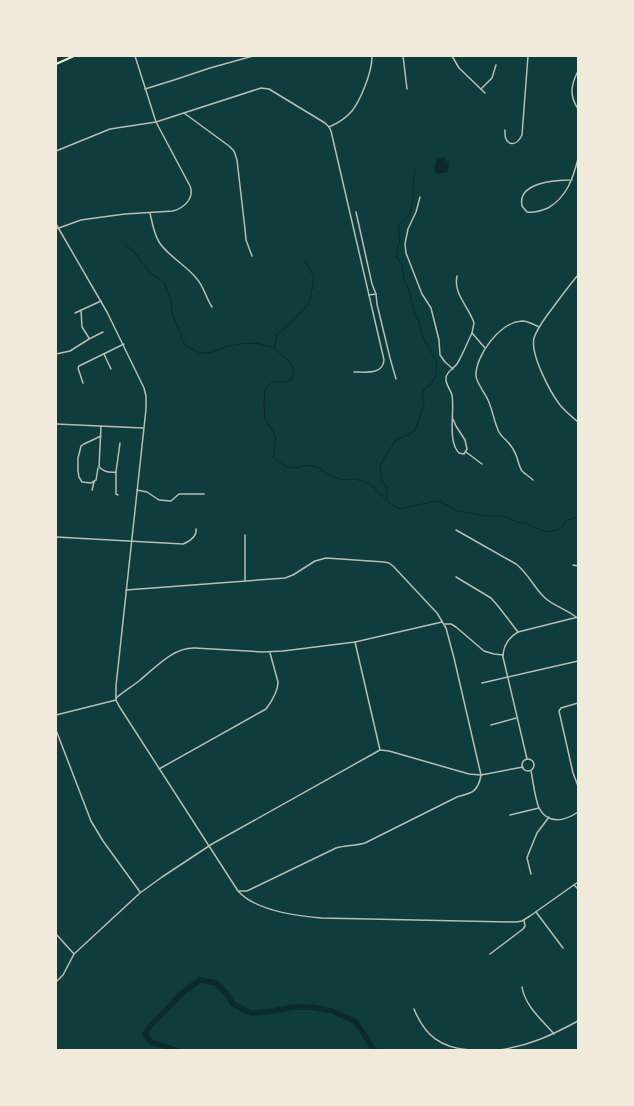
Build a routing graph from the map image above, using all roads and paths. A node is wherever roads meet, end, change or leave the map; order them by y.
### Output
1 (74, 56) edge
2 (134, 56) edge
3 (253, 56) edge
4 (372, 56) edge
5 (404, 56) edge
6 (457, 56) edge
7 (528, 56) edge
8 (453, 57) edge
9 (56, 64) edge
10 (496, 65) dead end
11 (578, 71) edge
12 (145, 88) junction
13 (407, 89) dead end
14 (482, 89) junction
15 (485, 93) dead end
16 (578, 109) edge
17 (184, 113) junction
18 (156, 122) junction
19 (329, 127) junction
20 (505, 130) dead end
21 (56, 151) edge
22 (578, 159) edge
23 (572, 180) junction
24 (420, 197) dead end
25 (356, 212) dead end
26 (150, 213) junction
27 (56, 224) edge
28 (57, 229) edge
29 (252, 256) dead end
30 (578, 275) edge
31 (457, 276) dead end
32 (376, 294) junction
33 (368, 295) junction
34 (101, 300) junction
35 (212, 307) dead end
36 (81, 310) junction
37 (74, 313) dead end
38 (539, 327) junction
39 (103, 332) dead end
40 (472, 333) junction
41 (89, 339) junction
42 (124, 344) junction
43 (485, 348) junction
44 (56, 354) edge
45 (104, 354) junction
46 (111, 369) dead end
47 (453, 369) junction
48 (354, 372) dead end
49 (396, 379) dead end
50 (83, 383) dead end
51 (453, 419) junction
52 (578, 422) edge
53 (56, 424) edge
54 (101, 426) junction
55 (143, 428) junction
56 (101, 436) junction
57 (120, 443) dead end
58 (466, 452) junction
59 (482, 464) dead end
60 (98, 467) junction
61 (116, 472) junction
62 (533, 480) dead end
63 (94, 481) junction
64 (137, 489) junction
65 (92, 490) dead end
66 (204, 494) dead end
67 (118, 495) dead end
68 (196, 529) dead end
69 (456, 530) dead end
70 (245, 535) dead end
71 (56, 537) edge
72 (132, 541) junction
73 (573, 565) dead end
74 (578, 566) edge
75 (456, 577) dead end
76 (245, 581) junction
77 (126, 590) junction
78 (577, 617) edge
79 (443, 622) junction
80 (444, 624) junction
81 (518, 632) junction
82 (355, 642) junction
83 (270, 652) junction
84 (503, 655) junction
85 (578, 661) edge
86 (508, 678) junction
87 (482, 683) dead end
88 (116, 699) junction
89 (578, 703) edge
90 (56, 715) edge
91 (517, 718) junction
92 (491, 724) dead end
93 (56, 730) edge
94 (380, 750) junction
95 (527, 759) junction
96 (523, 766) junction
97 (159, 769) junction
98 (531, 771) junction
99 (481, 775) junction
100 (578, 786) edge
101 (539, 808) junction
102 (578, 812) edge
103 (510, 814) dead end
104 (548, 817) junction
105 (209, 846) junction
106 (531, 874) dead end
107 (578, 882) edge
108 (574, 885) junction
109 (578, 889) edge
110 (238, 891) junction
111 (247, 891) junction
112 (140, 893) junction
113 (245, 897) junction
114 (536, 912) junction
115 (524, 920) junction
116 (56, 934) edge
117 (563, 948) dead end
118 (74, 954) junction
119 (490, 954) dead end
120 (56, 982) edge
121 (522, 987) dead end
122 (414, 1009) dead end
123 (578, 1021) edge
124 (554, 1034) junction
125 (470, 1050) edge
126 (499, 1050) edge

1 - 9 main road
2 - 12 street
3 - 12 street
4 - 19 street
5 - 13 street
6 - 8 street
7 - 20 street
8 - 14 street
10 - 14 street
11 - 16 street
12 - 18 street
14 - 15 street
17 - 18 street
17 - 19 street
17 - 29 street
18 - 21 street
18 - 26 street
19 - 33 street
22 - 23 street
23 - 23 street
24 - 47 street
25 - 32 street
26 - 28 street
26 - 35 street
27 - 28 street
28 - 34 street
30 - 38 street
31 - 40 street
32 - 33 street
32 - 49 street
33 - 48 street
34 - 36 street
34 - 42 street
36 - 37 street
36 - 41 street
38 - 43 street
38 - 52 street
39 - 41 street
40 - 43 street
40 - 47 street
41 - 44 street
42 - 45 street
42 - 55 street
43 - 62 street
45 - 46 street
45 - 50 street
47 - 51 street
51 - 58 street
51 - 58 street
53 - 54 street
54 - 55 street
54 - 56 street
55 - 64 street
56 - 60 street
56 - 63 street
57 - 61 street
58 - 59 street
60 - 61 street
60 - 63 street
61 - 67 street
63 - 65 street
64 - 66 street
64 - 72 street
68 - 72 street
69 - 78 street
70 - 76 street
71 - 72 street
72 - 77 street
73 - 74 street
75 - 81 street
76 - 77 street
76 - 79 street
77 - 88 street
78 - 81 street
79 - 80 street
79 - 82 street
80 - 84 street
80 - 99 street
81 - 84 street
82 - 83 street
82 - 94 street
83 - 88 street
83 - 97 street
84 - 86 street
85 - 86 street
86 - 87 street
86 - 91 street
88 - 90 street
88 - 97 street
89 - 100 street
91 - 92 street
91 - 95 street
93 - 112 street
94 - 99 street
94 - 105 street
95 - 96 street
95 - 98 street
96 - 98 street
96 - 99 street
97 - 105 street
98 - 101 street
99 - 111 street
101 - 103 street
101 - 104 street
102 - 104 street
104 - 106 street
105 - 110 street
105 - 112 street
107 - 108 street
108 - 109 street
108 - 114 street
110 - 111 street
110 - 113 street
111 - 113 street
112 - 118 street
113 - 115 street
114 - 115 street
114 - 117 street
115 - 119 street
116 - 118 street
118 - 120 street
121 - 124 street
122 - 125 street
123 - 124 street
124 - 126 street

